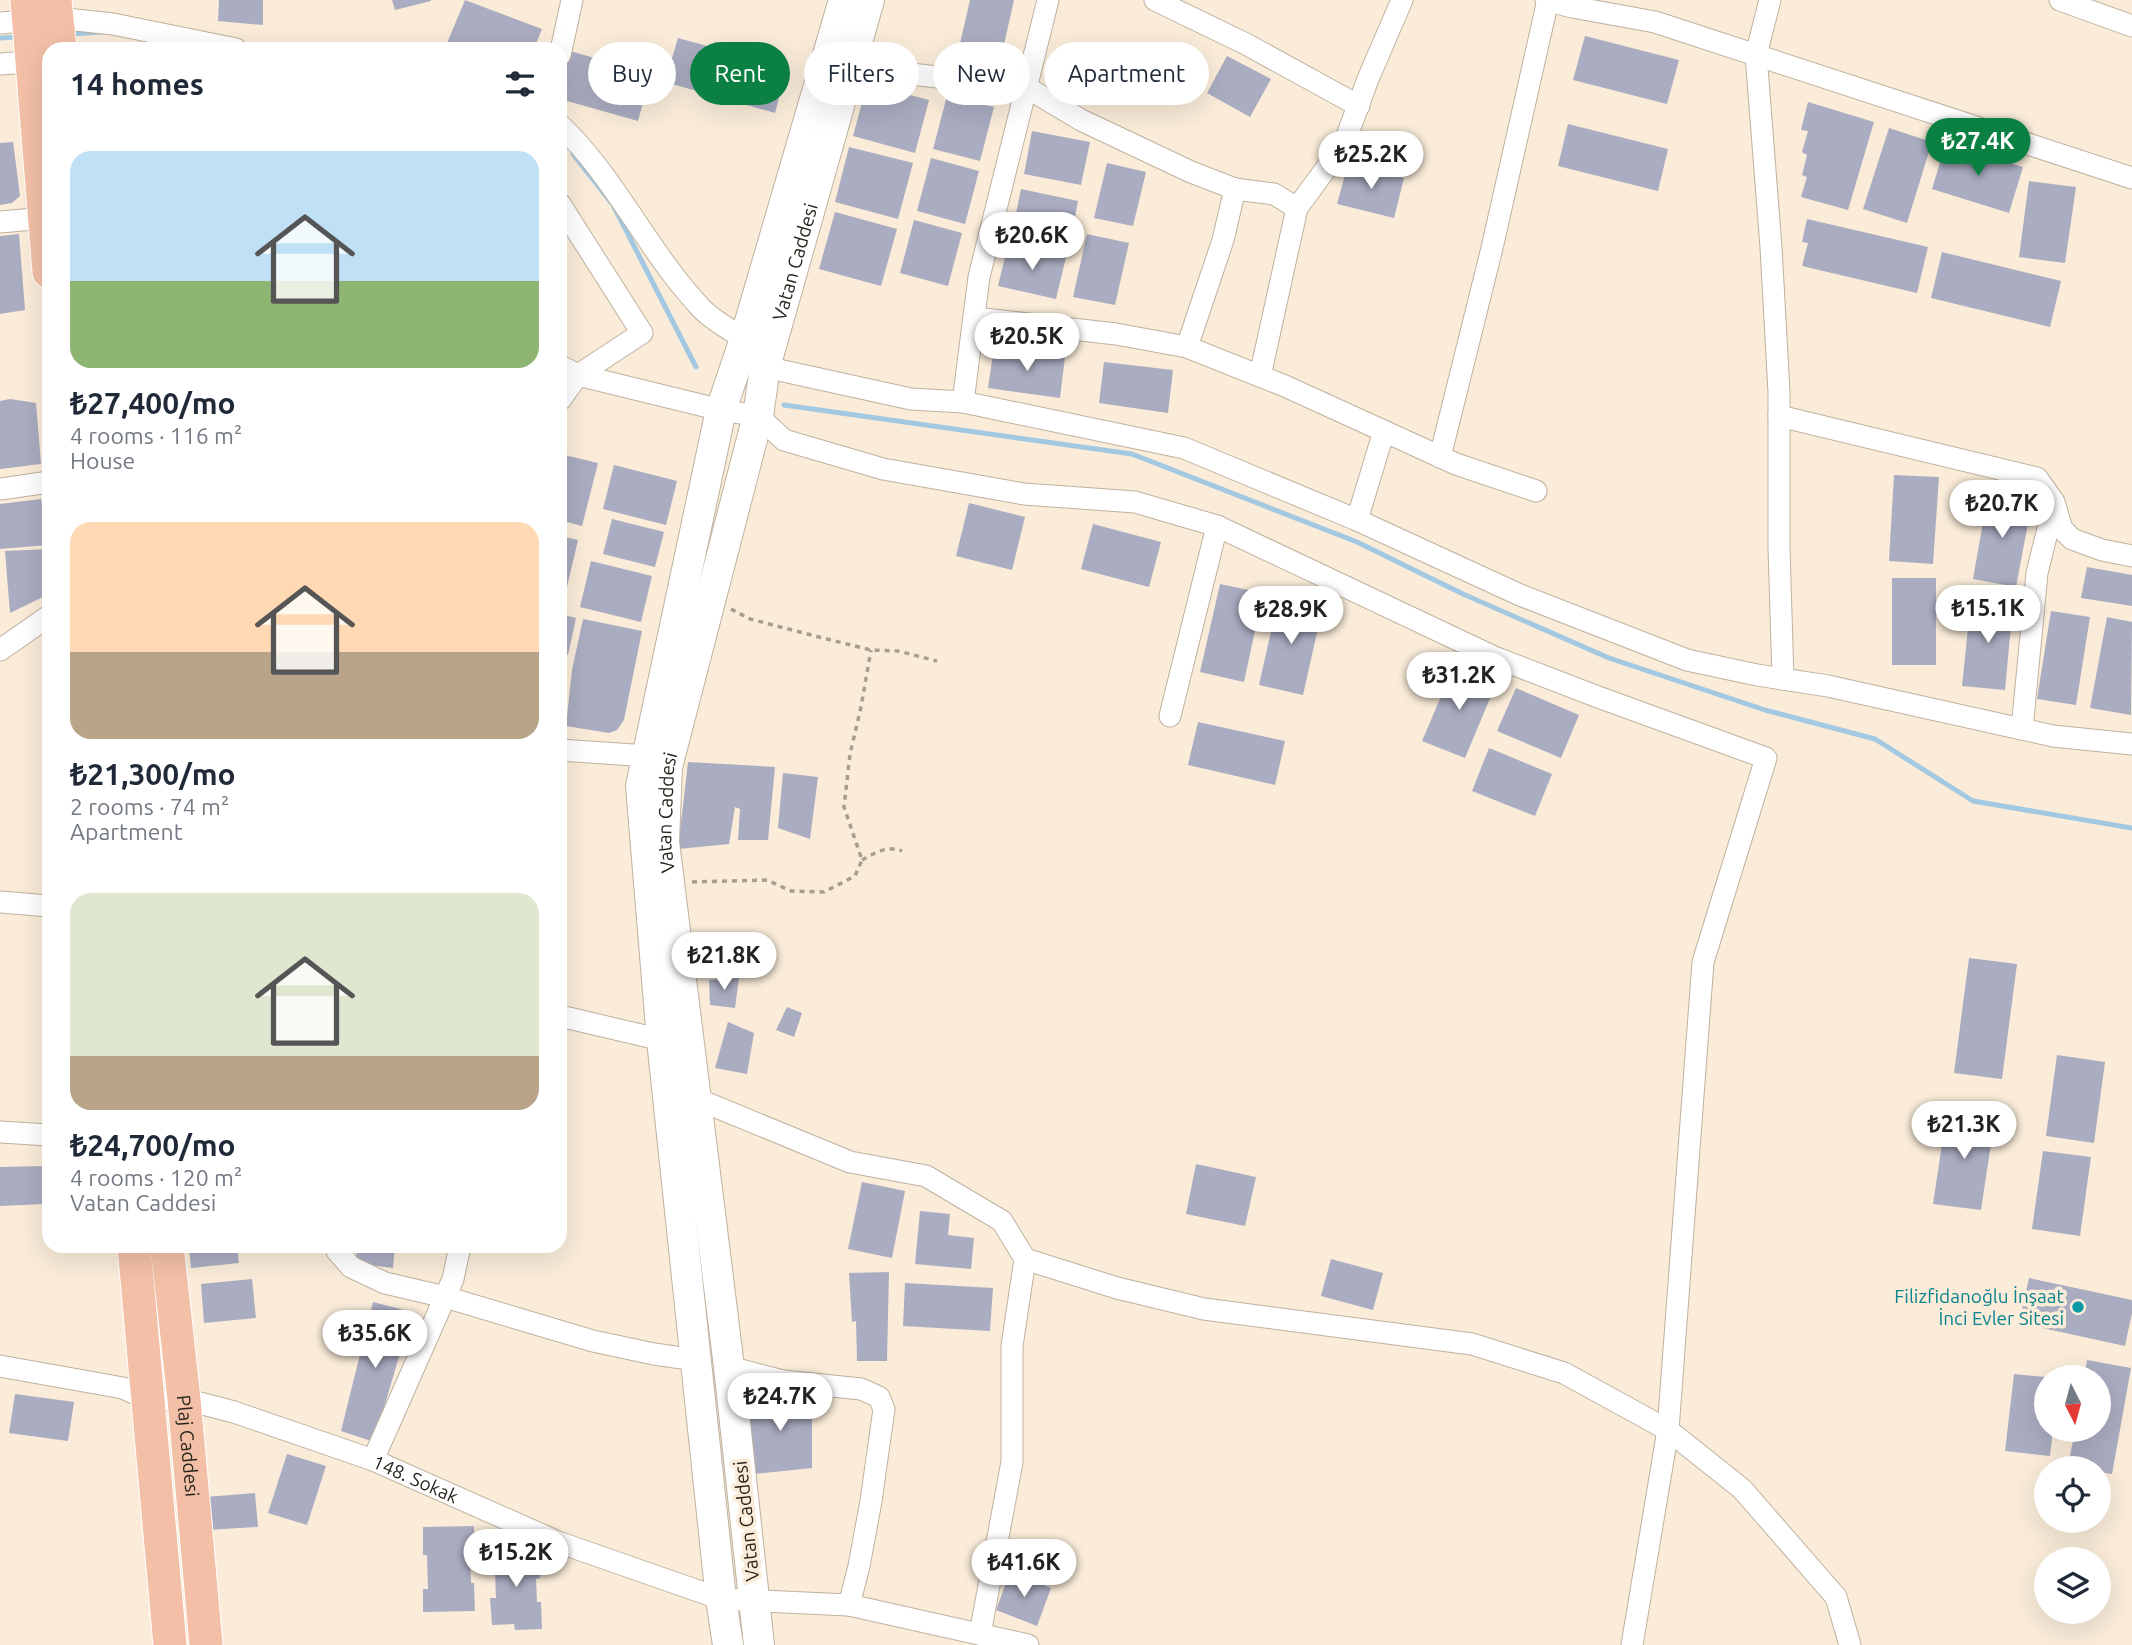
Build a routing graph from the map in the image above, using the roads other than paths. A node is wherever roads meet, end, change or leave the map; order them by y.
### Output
1 (572, 0) edge
2 (844, 0) edge
3 (869, 0) edge
4 (1048, 0) edge
5 (1154, 0) edge
6 (1402, 0) edge
7 (1547, 0) edge
8 (1770, 0) edge
9 (2060, 0) edge
10 (2132, 26) edge
11 (34, 33) edge
12 (204, 42) edge
13 (563, 42) edge
14 (856, 42) edge
15 (1756, 55) junction
16 (1030, 71) edge
17 (1030, 89) edge
18 (838, 105) edge
19 (1022, 105) edge
20 (1359, 106) junction
21 (567, 131) edge
22 (42, 168) edge
23 (2132, 178) edge
24 (1235, 189) junction
25 (1297, 208) junction
26 (567, 215) edge
27 (42, 218) edge
28 (0, 222) edge
29 (975, 318) junction
30 (745, 339) junction
31 (1187, 346) junction
32 (765, 367) junction
33 (569, 371) edge
34 (1261, 376) junction
35 (963, 402) junction
36 (722, 410) junction
37 (758, 416) junction
38 (1779, 416) junction
39 (1384, 431) junction
40 (1440, 457) junction
41 (42, 483) edge
42 (0, 489) edge
43 (1536, 491) dead end
44 (2054, 502) junction
45 (1357, 520) junction
46 (1217, 526) junction
47 (2132, 556) edge
48 (42, 621) edge
49 (0, 650) edge
50 (1783, 679) junction
51 (1170, 716) dead end
52 (2022, 729) junction
53 (2132, 744) edge
54 (567, 751) edge
55 (648, 757) junction
56 (0, 902) edge
57 (42, 905) edge
58 (567, 1018) edge
59 (662, 1040) junction
60 (697, 1099) junction
61 (0, 1132) edge
62 (42, 1135) edge
63 (135, 1253) edge
64 (168, 1253) edge
65 (339, 1253) edge
66 (459, 1253) edge
67 (1024, 1259) junction
68 (445, 1297) junction
69 (696, 1360) junction
70 (0, 1366) edge
71 (729, 1367) junction
72 (184, 1399) junction
73 (149, 1400) junction
74 (1668, 1430) junction
75 (373, 1460) junction
76 (721, 1599) junction
77 (754, 1601) junction
78 (849, 1605) junction
79 (980, 1634) junction
80 (946, 1635) edge
81 (170, 1645) edge
82 (206, 1645) edge
83 (728, 1645) edge
84 (759, 1645) edge
85 (1028, 1645) edge
86 (1632, 1645) edge
87 (1850, 1645) edge

1 - 13 street
2 - 30 main road, Vatan Caddesi
3 - 14 main road, Vatan Caddesi
4 - 16 street
5 - 20 street
6 - 20 street
7 - 15 street
7 - 40 street
8 - 15 street
9 - 10 street
11 - 12 street
11 - 22 main road
15 - 23 street
15 - 38 street
17 - 24 street
18 - 32 main road, Vatan Caddesi
19 - 29 street
20 - 25 street
21 - 30 street
24 - 25 street
24 - 31 street
25 - 34 street
26 - 33 street
27 - 28 street
29 - 31 street
29 - 35 street
30 - 36 main road, Vatan Caddesi
31 - 34 street
32 - 35 street
32 - 37 main road, Vatan Caddesi
33 - 36 street
34 - 39 street
35 - 45 street
36 - 37 street
36 - 55 main road, Vatan Caddesi
37 - 46 street
37 - 60 main road, Vatan Caddesi
38 - 44 street
38 - 50 street
39 - 40 street
39 - 45 street
40 - 43 street
41 - 42 street
44 - 47 street
44 - 52 street
45 - 50 street
46 - 51 street
46 - 74 street
48 - 49 street
50 - 52 street
52 - 53 street
54 - 55 street
55 - 59 main road, Vatan Caddesi
56 - 57 street
58 - 59 street
59 - 69 main road, Vatan Caddesi
60 - 67 street
60 - 71 main road, Vatan Caddesi
61 - 62 street
63 - 73 main road, Plaj Caddesi
64 - 72 main road, Plaj Caddesi
65 - 68 street
66 - 68 street
67 - 74 street
67 - 79 street
68 - 69 street
68 - 75 street
69 - 76 main road, Vatan Caddesi
70 - 73 street
71 - 77 main road, Vatan Caddesi
71 - 78 street
72 - 73 street, 148. Sokak
72 - 75 street, 148. Sokak
72 - 82 main road, Plaj Caddesi
73 - 81 main road, Plaj Caddesi
74 - 86 street
74 - 87 street
75 - 76 street, 148. Sokak
76 - 77 street, 148. Sokak
76 - 83 main road, Vatan Caddesi
77 - 78 street, 148. Sokak
77 - 84 main road, Vatan Caddesi
78 - 80 street, 148. Sokak
79 - 80 street, 148. Sokak
79 - 85 street, 148. Sokak

